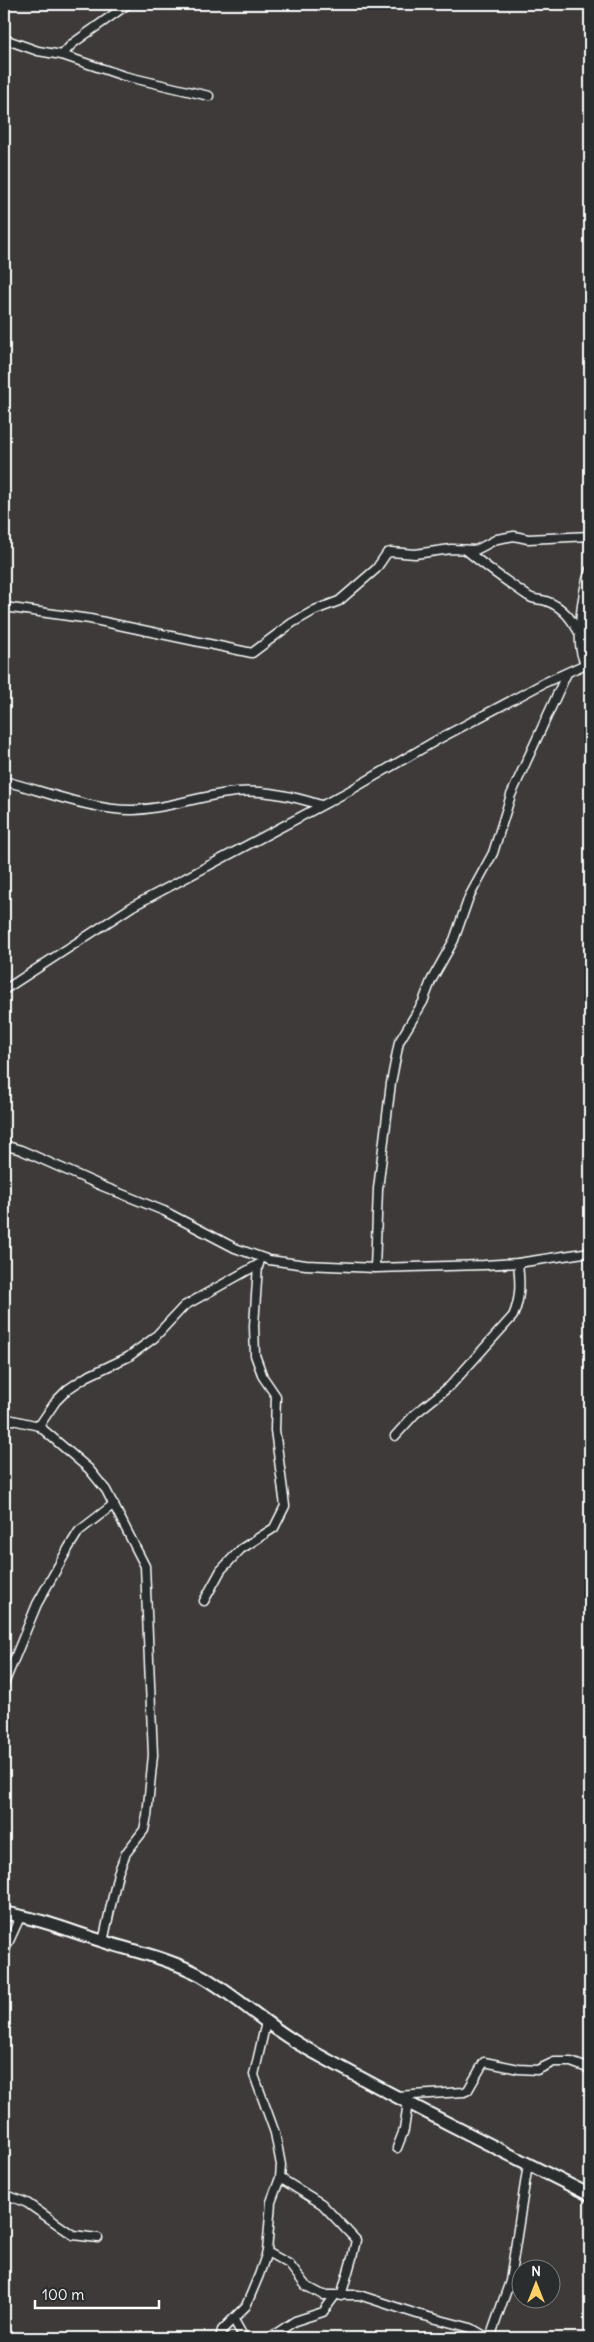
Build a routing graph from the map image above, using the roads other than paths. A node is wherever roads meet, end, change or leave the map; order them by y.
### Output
1 (128, 4) edge
2 (4, 39) edge
3 (62, 55) junction
4 (209, 96) dead end
5 (590, 536) edge
6 (466, 550) junction
7 (590, 570) edge
8 (4, 607) edge
9 (581, 636) junction
10 (588, 663) edge
11 (567, 673) junction
12 (4, 781) edge
13 (321, 805) junction
14 (4, 990) edge
15 (4, 1145) edge
16 (590, 1252) edge
17 (269, 1260) junction
18 (518, 1263) junction
19 (258, 1265) junction
20 (375, 1268) junction
21 (4, 1418) edge
22 (39, 1426) junction
23 (395, 1436) dead end
24 (114, 1504) junction
25 (204, 1601) dead end
26 (4, 1684) edge
27 (4, 1913) edge
28 (20, 1917) junction
29 (104, 1942) junction
30 (4, 1952) edge
31 (266, 2022) junction
32 (590, 2068) edge
33 (396, 2096) junction
34 (408, 2102) junction
35 (397, 2148) dead end
36 (528, 2164) junction
37 (280, 2178) junction
38 (4, 2194) edge
39 (590, 2195) edge
40 (98, 2238) dead end
41 (267, 2252) junction
42 (337, 2296) junction
43 (234, 2320) junction
44 (220, 2338) edge
45 (244, 2338) edge
46 (269, 2338) edge
47 (489, 2338) edge

1 - 3 street
2 - 3 street
3 - 4 street
5 - 6 street
6 - 8 street
6 - 9 street
7 - 9 street
9 - 10 street
10 - 11 street
11 - 13 street
11 - 20 street
12 - 13 street
13 - 14 street
15 - 17 street
16 - 18 street
17 - 19 street
17 - 20 street
18 - 20 street
18 - 23 street
19 - 22 street
19 - 25 street
21 - 22 street
22 - 24 street
24 - 26 street
24 - 29 street
27 - 28 main road
28 - 29 main road
28 - 30 street
29 - 31 main road
31 - 33 main road
31 - 37 street
32 - 33 street
33 - 34 main road
34 - 35 street
34 - 36 main road
36 - 39 main road
36 - 47 street
37 - 41 street
37 - 42 street
38 - 40 street
41 - 42 street
41 - 43 street
42 - 46 street
42 - 47 street
43 - 44 street
43 - 45 street

